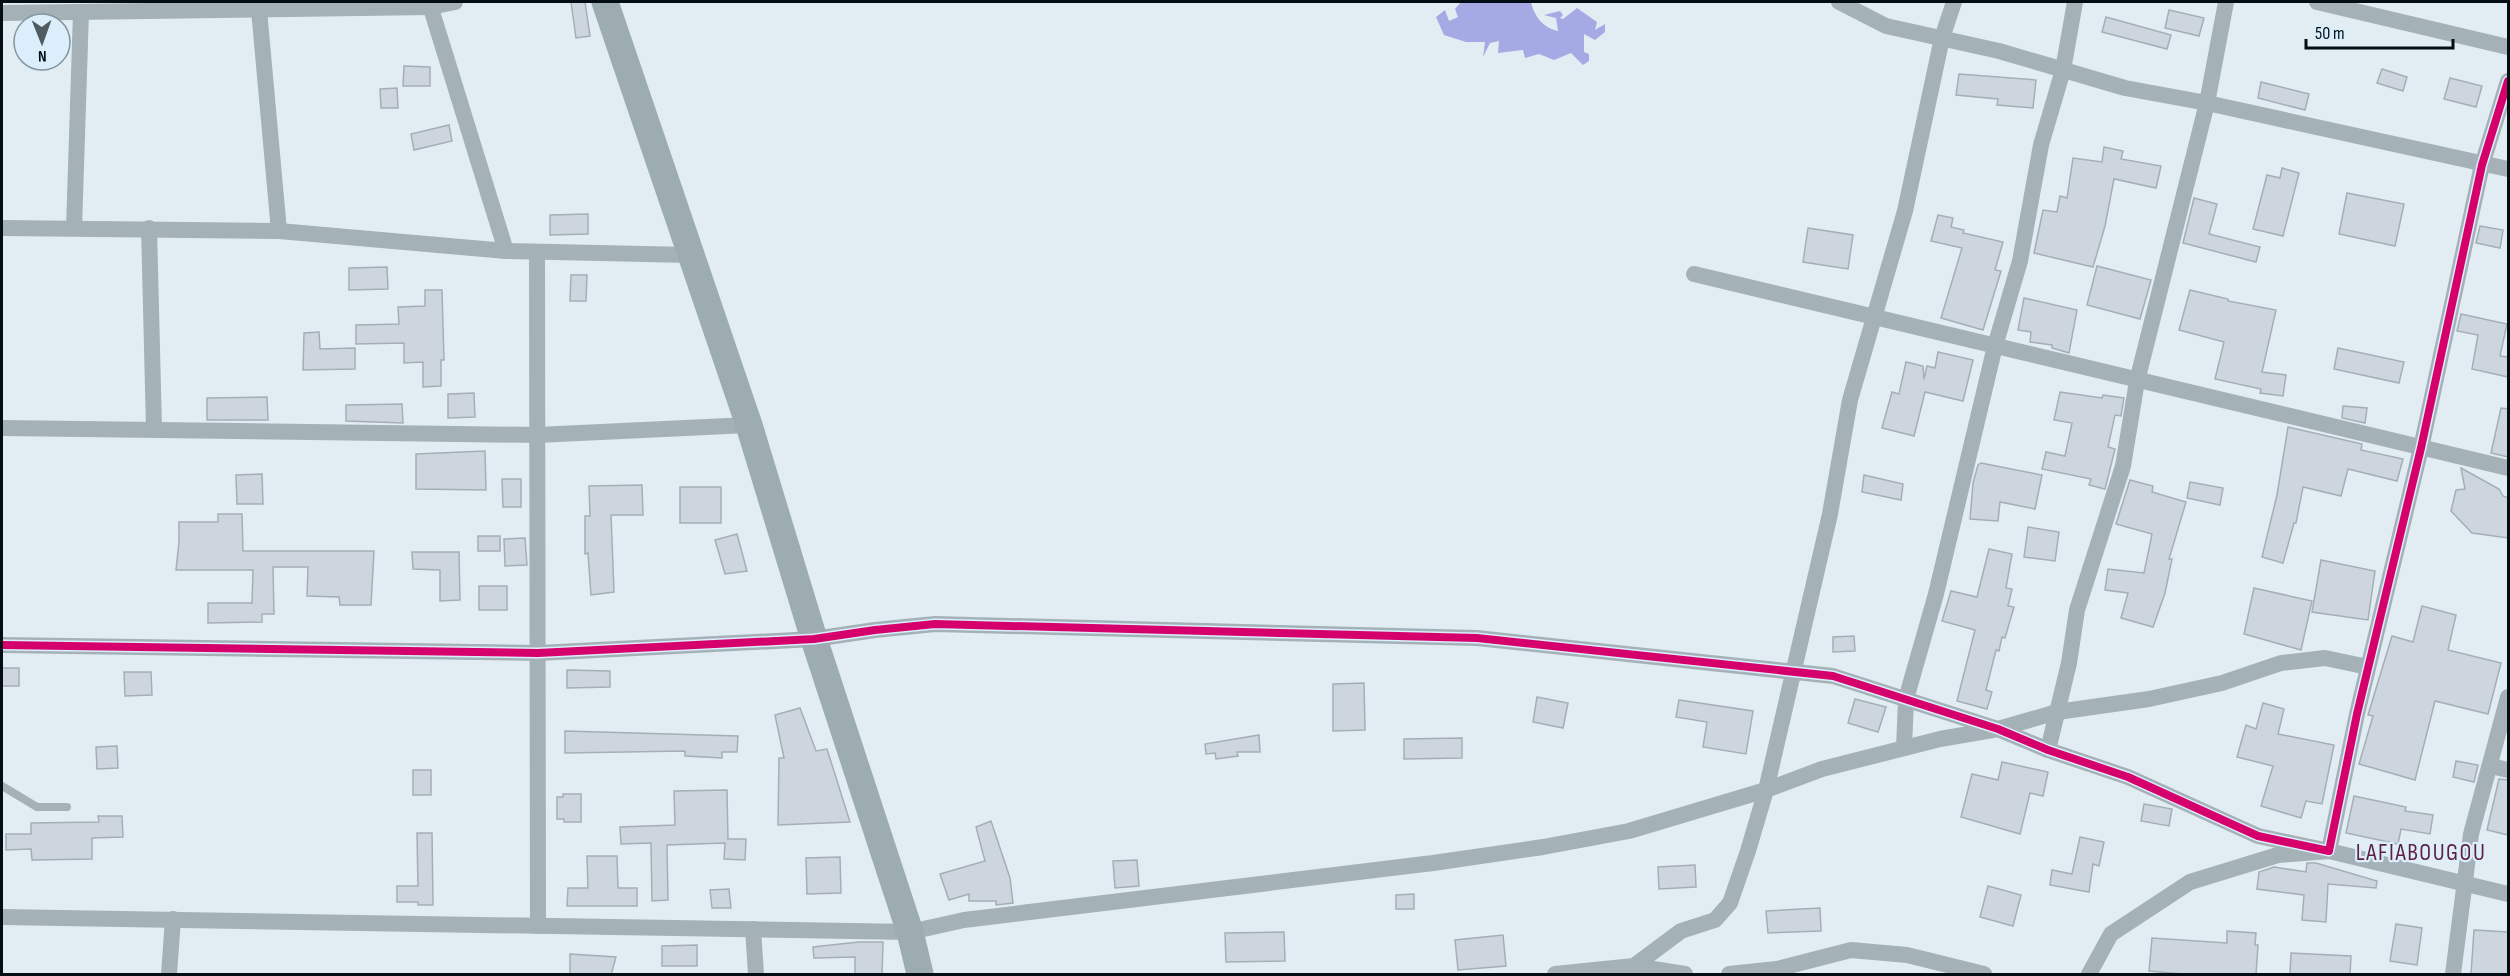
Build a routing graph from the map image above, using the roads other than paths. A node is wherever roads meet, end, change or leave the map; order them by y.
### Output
1 (456, 2) edge
2 (605, 2) edge
3 (1839, 2) edge
4 (1954, 2) edge
5 (2075, 2) edge
6 (2226, 2) edge
7 (2317, 2) edge
8 (430, 4) edge
9 (2383, 9) edge
10 (259, 10) junction
11 (81, 12) junction
12 (2, 13) edge
13 (1942, 38) junction
14 (2508, 47) edge
15 (2063, 70) junction
16 (2508, 81) edge
17 (2207, 103) junction
18 (2482, 165) junction
19 (2508, 169) edge
20 (2, 228) edge
21 (75, 228) junction
22 (149, 228) junction
23 (279, 231) junction
24 (506, 251) junction
25 (537, 252) junction
26 (690, 255) junction
27 (1694, 274) dead end
28 (1876, 317) junction
29 (1995, 346) junction
30 (2137, 381) junction
31 (749, 425) junction
32 (2, 428) edge
33 (154, 428) junction
34 (537, 435) junction
35 (2421, 448) junction
36 (2508, 468) edge
37 (814, 639) junction
38 (2, 645) edge
39 (538, 653) junction
40 (2368, 667) junction
41 (1793, 671) junction
42 (2508, 697) edge
43 (1906, 699) junction
44 (2057, 712) junction
45 (1998, 729) junction
46 (1904, 748) junction
47 (2048, 750) junction
48 (2491, 766) junction
49 (2508, 770) edge
50 (2, 786) edge
51 (1766, 790) junction
52 (68, 807) dead end
53 (2329, 851) junction
54 (2464, 882) junction
55 (2508, 894) edge
56 (2, 916) edge
57 (173, 920) junction
58 (538, 926) junction
59 (753, 929) junction
60 (910, 932) junction
61 (1634, 966) junction
62 (169, 975) edge
63 (756, 975) edge
64 (920, 975) edge
65 (1555, 975) edge
66 (1685, 975) edge
67 (1729, 975) edge
68 (1984, 975) edge
69 (2089, 975) edge
70 (2453, 975) edge

1 - 8 street
2 - 26 main road
3 - 13 street
4 - 13 street
5 - 15 street
6 - 17 street
7 - 9 street
8 - 10 street
8 - 24 street
9 - 14 street
10 - 11 street
10 - 23 street
11 - 12 street
11 - 21 street
13 - 15 street
13 - 28 street
15 - 17 street
15 - 29 street
16 - 18 street
17 - 18 street
17 - 30 street
18 - 19 street
18 - 35 street
20 - 21 street
21 - 22 street
22 - 23 street
22 - 33 street
23 - 24 street
24 - 25 street
25 - 26 street
25 - 34 street
26 - 31 main road
27 - 28 street
28 - 29 street
28 - 41 street
29 - 30 street
29 - 43 street
30 - 35 street
30 - 44 street
31 - 34 street
31 - 37 main road
32 - 33 street
33 - 34 street
34 - 39 street
35 - 36 street
35 - 40 street
37 - 39 street
37 - 41 street
37 - 60 main road
38 - 39 street
39 - 58 street
40 - 44 street
40 - 53 street
41 - 43 street
41 - 51 street
42 - 48 street
43 - 45 street
43 - 46 street
44 - 45 street
44 - 47 street
45 - 46 street
45 - 47 street
46 - 51 street
47 - 53 street
48 - 49 street
48 - 54 street
50 - 52 lane
51 - 60 street
51 - 61 street
53 - 54 street
53 - 69 street
54 - 55 street
54 - 70 street
56 - 57 street
57 - 58 street
57 - 62 street
58 - 59 street
59 - 60 street
59 - 63 street
60 - 64 main road
61 - 65 street
61 - 66 street
67 - 68 street

